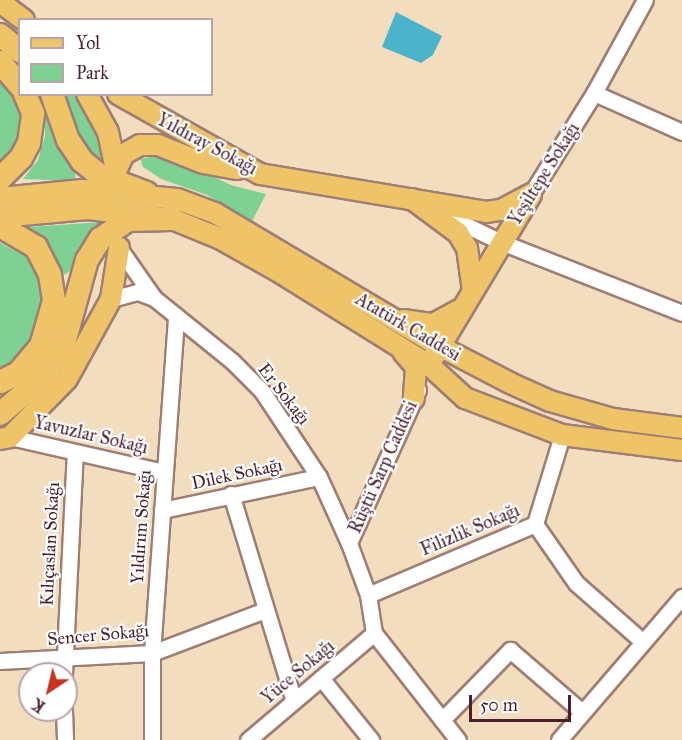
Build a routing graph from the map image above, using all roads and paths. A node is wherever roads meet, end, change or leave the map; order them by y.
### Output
1 (645, 0) edge
2 (0, 2) edge
3 (21, 18) edge
4 (0, 35) edge
5 (18, 49) edge
6 (0, 62) edge
7 (18, 84) edge
8 (594, 93) junction
9 (26, 96) edge
10 (53, 96) edge
11 (88, 96) edge
12 (122, 96) edge
13 (682, 132) edge
14 (260, 174) junction
15 (0, 179) edge
16 (147, 193) junction
17 (531, 194) junction
18 (407, 196) junction
19 (0, 198) edge
20 (0, 217) edge
21 (172, 219) junction
22 (0, 226) edge
23 (501, 242) junction
24 (119, 248) joint
25 (154, 298) junction
26 (111, 299) junction
27 (468, 299) junction
28 (682, 313) edge
29 (176, 316) junction
30 (387, 316) junction
31 (396, 344) junction
32 (439, 346) junction
33 (429, 365) junction
34 (0, 382) edge
35 (414, 399) junction
36 (0, 414) edge
37 (681, 425) edge
38 (562, 435) junction
39 (5, 438) edge
40 (682, 450) edge
41 (75, 452) junction
42 (164, 472) junction
43 (319, 477) junction
44 (231, 494) junction
45 (162, 510) junction
46 (535, 524) junction
47 (349, 543) junction
48 (368, 595) junction
49 (682, 597) edge
50 (265, 610) junction
51 (374, 633) junction
52 (642, 641) junction
53 (152, 653) junction
54 (63, 658) junction
55 (0, 662) edge
56 (63, 662) edge
57 (321, 678) junction
58 (294, 701) junction
59 (582, 712) junction
60 (442, 720) junction
61 (64, 722) edge
62 (65, 740) edge
63 (153, 740) edge
64 (248, 740) edge
65 (371, 740) edge
66 (458, 740) edge
67 (559, 740) edge

1 - 8 street, Yeşiltepe Sokağı
2 - 3 main road
4 - 5 highway
6 - 7 highway
8 - 13 street
8 - 17 street, Yeşiltepe Sokağı
9 - 15 highway
10 - 16 highway
11 - 14 main road
12 - 14 main road, Yıldıray Sokağı
14 - 18 main road, Yıldıray Sokağı
16 - 19 main road, Atatürk Caddesi
16 - 30 main road, Atatürk Caddesi
17 - 18 main road, Yıldıray Sokağı
17 - 23 main road, Yeşiltepe Sokağı
18 - 23 street, Yıldıray Sokağı
18 - 27 main road, Yıldıray Sokağı
20 - 21 main road, Atatürk Caddesi
21 - 31 main road, Atatürk Caddesi
21 - 36 highway
22 - 34 highway
23 - 27 main road, Yeşiltepe Sokağı
23 - 28 street, Yıldıray Sokağı
24 - 25 street, Er Sokağı
24 - 26 main road
25 - 26 street
25 - 29 street, Er Sokağı
26 - 39 main road
27 - 30 main road
27 - 32 main road, Yeşiltepe Sokağı
29 - 42 street, Yıldırım Sokağı
29 - 43 street, Er Sokağı
30 - 32 main road, Atatürk Caddesi
31 - 33 main road, Atatürk Caddesi
31 - 35 main road
32 - 33 main road, Rüştü Sarp Caddesi
32 - 37 main road, Atatürk Caddesi
33 - 35 street, Rüştü Sarp Caddesi
33 - 38 main road, Atatürk Caddesi
35 - 47 street, Rüştü Sarp Caddesi
38 - 40 main road, Atatürk Caddesi
38 - 46 street, Filizlik Sokağı
39 - 41 street, Yavuzlar Sokağı
41 - 42 street, Yavuzlar Sokağı
41 - 54 street, Kılıçaslan Sokağı
42 - 45 street, Yıldırım Sokağı
43 - 44 street, Dilek Sokağı
43 - 47 street, Er Sokağı
44 - 45 street, Dilek Sokağı
44 - 50 street
45 - 53 street, Yıldırım Sokağı
46 - 48 street, Filizlik Sokağı
46 - 52 street
47 - 48 street, Rüştü Sarp Caddesi
48 - 51 street, Rüştü Sarp Caddesi
49 - 52 street
50 - 53 street, Sencer Sokağı
50 - 58 street
51 - 57 street, Yüce Sokağı
51 - 60 street, Rüştü Sarp Caddesi
52 - 59 street
53 - 54 street, Sencer Sokağı
53 - 63 street, Yıldırım Sokağı
54 - 55 street, Sencer Sokağı
54 - 56 street, Kılıçaslan Sokağı
57 - 58 street, Yüce Sokağı
57 - 65 street
58 - 64 street, Yüce Sokağı
59 - 60 street
59 - 67 street
60 - 66 street, Rüştü Sarp Caddesi
61 - 62 street

